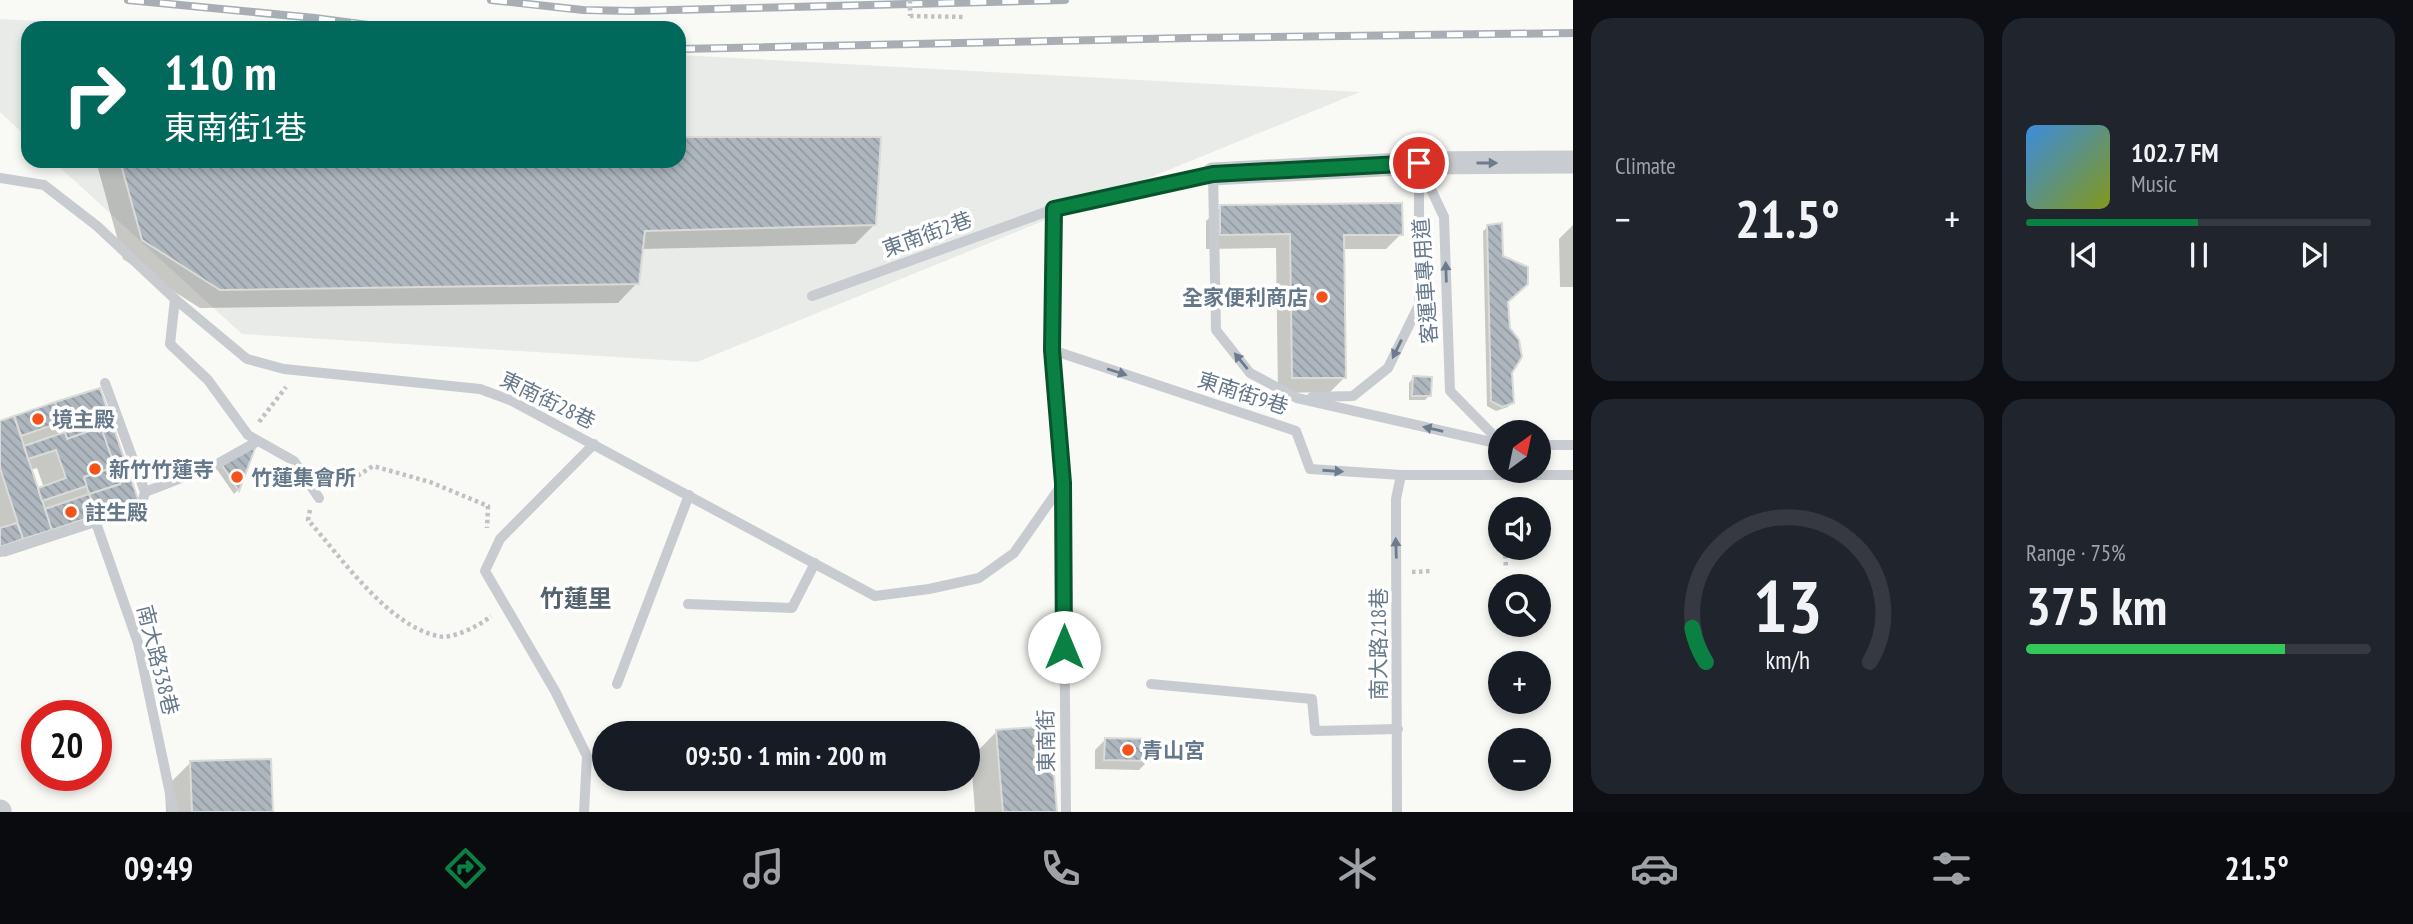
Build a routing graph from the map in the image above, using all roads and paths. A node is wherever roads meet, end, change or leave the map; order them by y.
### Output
1 (910, 0) edge
2 (966, 17) dead end
3 (1573, 162) edge
4 (1419, 163) junction
5 (1213, 174) junction
6 (0, 178) edge
7 (1054, 209) junction
8 (812, 296) dead end
9 (175, 299) junction
10 (1052, 350) junction
11 (300, 370) junction
12 (104, 383) dead end
13 (1297, 398) junction
14 (1488, 431) edge
15 (253, 438) junction
16 (1488, 440) edge
17 (594, 444) junction
18 (1573, 444) edge
19 (1551, 445) edge
20 (1401, 475) junction
21 (1573, 475) edge
22 (1063, 483) junction
23 (145, 492) junction
24 (317, 495) junction
25 (689, 495) junction
26 (95, 520) junction
27 (0, 552) edge
28 (1506, 560) edge
29 (815, 563) junction
30 (487, 566) junction
31 (1506, 569) dead end
32 (688, 604) dead end
33 (505, 605) junction
34 (617, 684) dead end
35 (1151, 684) dead end
36 (1398, 729) junction
37 (174, 812) edge
38 (584, 812) edge
39 (1066, 812) edge
40 (1397, 812) edge

1 - 2 path, bridge
4 -> 3 street
4 - 5 street
4 -> 13 lane, 客運車專用道
14 -> 4 lane, 客運車專用道
5 - 7 lane, 東南街2巷
13 -> 5 lane, 客運車專用道
6 - 9 lane, 東南街28巷
7 - 8 lane, 東南街2巷
7 - 10 lane, 東南街
9 - 11 lane, 東南街28巷
9 - 15 lane
10 -> 20 lane, 東南街9巷
10 - 22 lane, 東南街
11 - 15 path
11 - 17 lane, 東南街28巷
12 - 23 lane
16 -> 13 lane, 客運車專用道
15 - 23 lane
15 - 24 lane
17 - 25 lane, 東南街28巷
17 - 30 lane
18 - 19 lane
20 - 21 lane
36 -> 20 lane, 南大路218巷
22 - 29 lane, 東南街28巷
22 - 39 lane, 東南街
23 - 26 lane
24 - 30 path
24 - 33 path
25 - 29 lane, 東南街28巷
25 - 34 lane
26 - 27 lane
26 - 37 lane, 南大路338巷
28 - 31 path
29 - 32 lane
30 - 33 lane
33 - 38 lane
35 - 36 lane
36 - 40 lane, 南大路218巷

